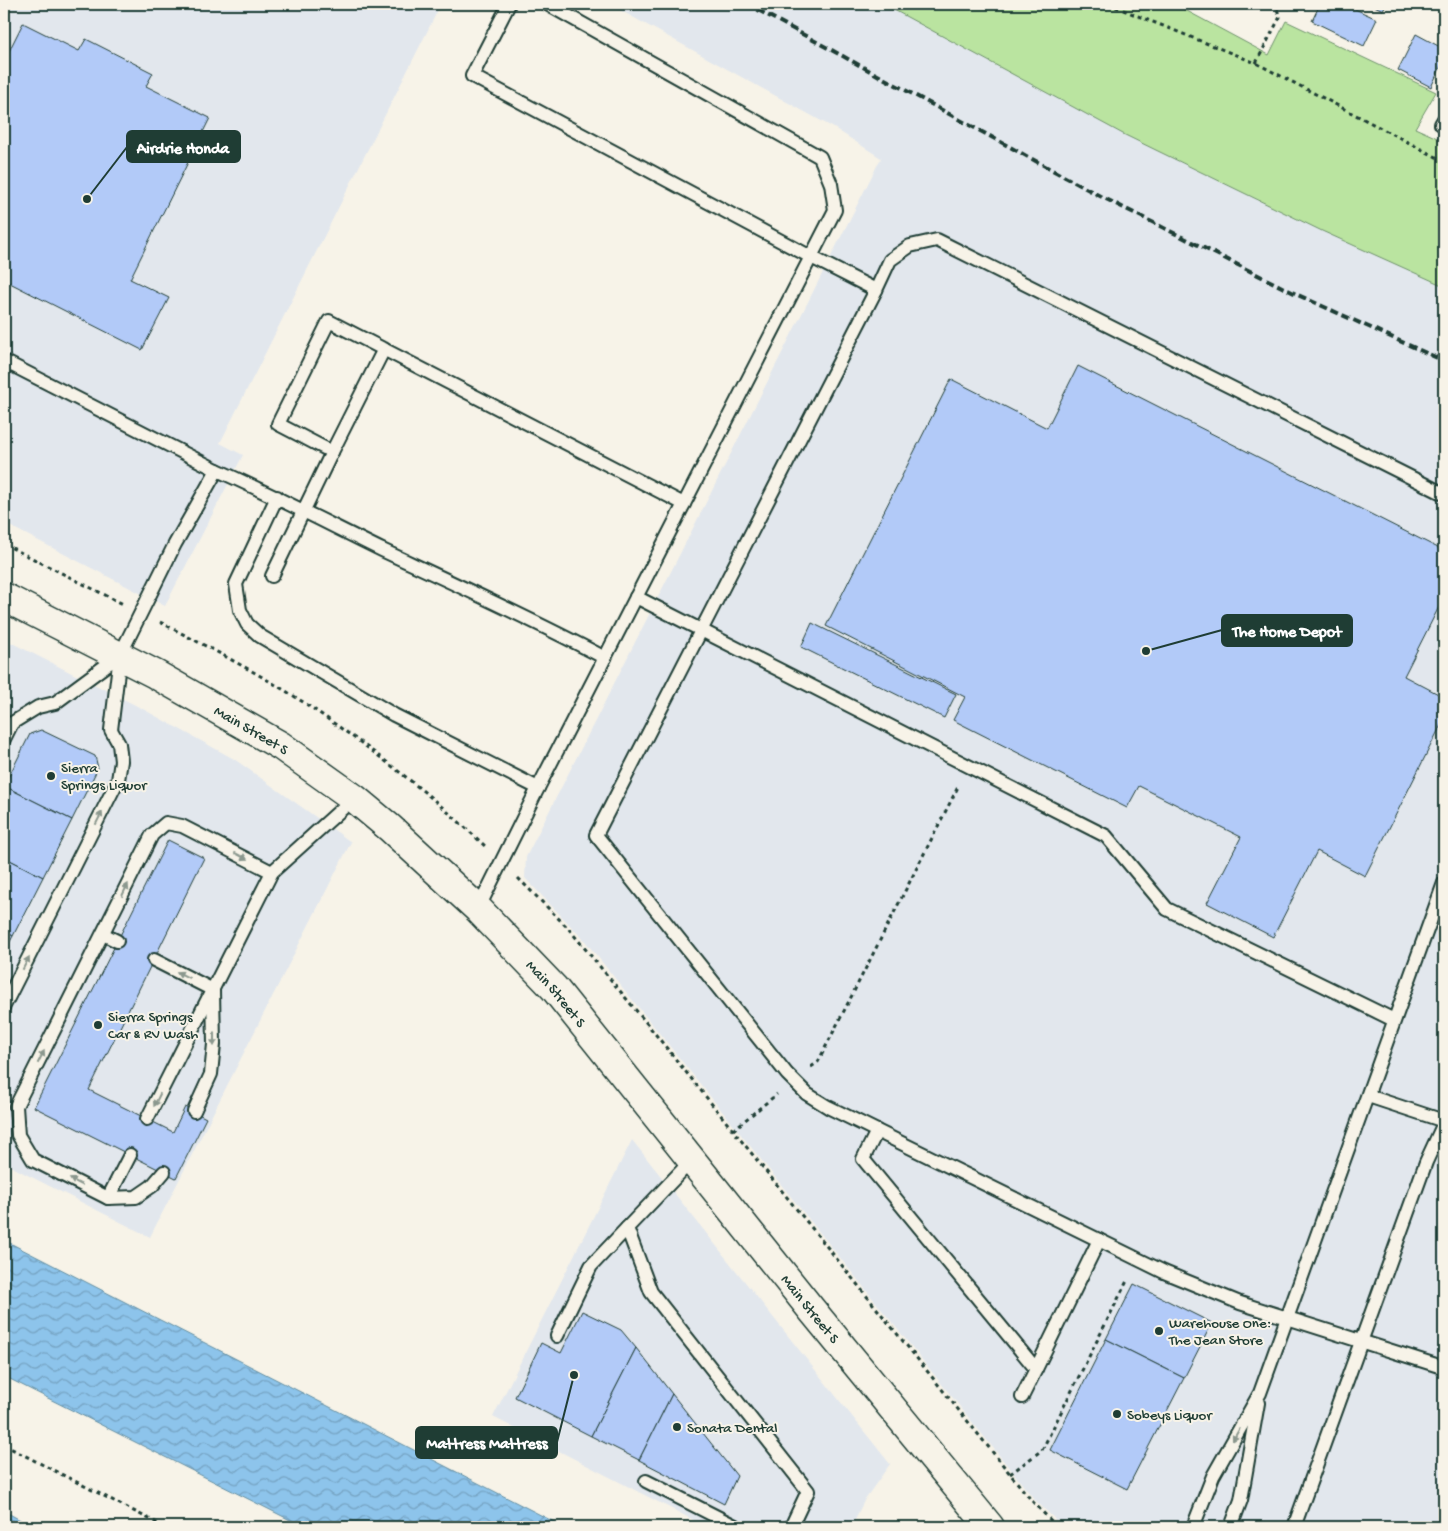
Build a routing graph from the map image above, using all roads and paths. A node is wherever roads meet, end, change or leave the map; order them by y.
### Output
1 (509, 4) edge
2 (547, 4) edge
3 (1108, 4) edge
4 (1275, 4) edge
5 (1256, 63) junction
6 (1444, 118) edge
7 (1444, 125) edge
8 (1444, 161) edge
9 (811, 257) junction
10 (876, 290) junction
11 (384, 349) junction
12 (4, 361) edge
13 (332, 452) junction
14 (217, 470) junction
15 (1444, 494) edge
16 (277, 497) junction
17 (684, 504) junction
18 (303, 510) junction
19 (272, 576) dead end
20 (4, 597) edge
21 (636, 597) junction
22 (702, 630) junction
23 (120, 655) junction
24 (605, 658) junction
25 (4, 739) edge
26 (969, 767) junction
27 (538, 788) junction
28 (354, 798) junction
29 (272, 872) junction
30 (1444, 883) edge
31 (478, 909) junction
32 (103, 934) junction
33 (118, 941) dead end
34 (154, 960) dead end
35 (213, 990) junction
36 (4, 1006) edge
37 (1394, 1020) junction
38 (818, 1062) dead end
39 (1368, 1096) junction
40 (194, 1111) dead end
41 (147, 1120) dead end
42 (1444, 1122) edge
43 (877, 1131) junction
44 (130, 1155) dead end
45 (692, 1160) junction
46 (164, 1172) dead end
47 (108, 1198) junction
48 (627, 1228) junction
49 (1099, 1240) junction
50 (1138, 1260) junction
51 (1287, 1318) junction
52 (557, 1336) dead end
53 (1361, 1341) junction
54 (1439, 1366) dead end
55 (1036, 1369) junction
56 (1260, 1393) junction
57 (1022, 1397) dead end
58 (4, 1446) edge
59 (1010, 1474) dead end
60 (646, 1481) dead end
61 (165, 1527) edge
62 (737, 1527) edge
63 (790, 1527) edge
64 (990, 1527) edge
65 (1193, 1527) edge
66 (1231, 1527) edge
67 (1294, 1527) edge

1 - 9 lane
2 - 9 lane
3 - 5 path
4 - 5 path
5 - 8 path
6 - 7 lane
9 - 10 lane
9 - 17 lane
10 - 15 lane
10 - 22 lane
11 - 13 lane
11 - 13 lane
11 - 17 lane
12 - 14 lane
13 - 18 lane
14 - 16 lane
14 - 23 lane
16 - 18 lane
16 - 27 lane
17 - 21 lane
18 - 19 lane
18 - 24 lane
20 - 23 main road, Main Street S
21 - 22 lane
21 - 24 lane
22 - 26 lane
22 - 43 lane
23 - 25 lane
23 - 28 main road, Main Street S
36 -> 23 lane
24 - 27 lane
26 - 37 lane
26 - 38 path
27 - 31 lane
28 - 29 lane
28 - 31 main road, Main Street S
32 -> 29 lane
29 - 35 lane
30 - 37 lane
31 - 45 main road, Main Street S
32 - 33 lane
47 -> 32 lane
35 -> 34 lane
35 -> 40 lane
35 -> 41 lane
37 - 39 lane
39 - 42 lane
39 - 51 lane
42 - 53 lane
43 - 49 lane
43 - 55 lane
44 - 47 lane
45 - 48 lane
45 - 64 main road, Main Street S
46 - 47 lane
48 - 52 lane
48 - 63 lane
49 - 50 lane
49 - 55 lane
50 - 51 lane
50 - 59 path
51 - 53 lane
51 - 56 lane
53 - 54 lane
53 - 67 lane
55 - 57 lane
56 -> 65 lane
56 - 66 lane
58 - 61 path
60 - 62 lane

